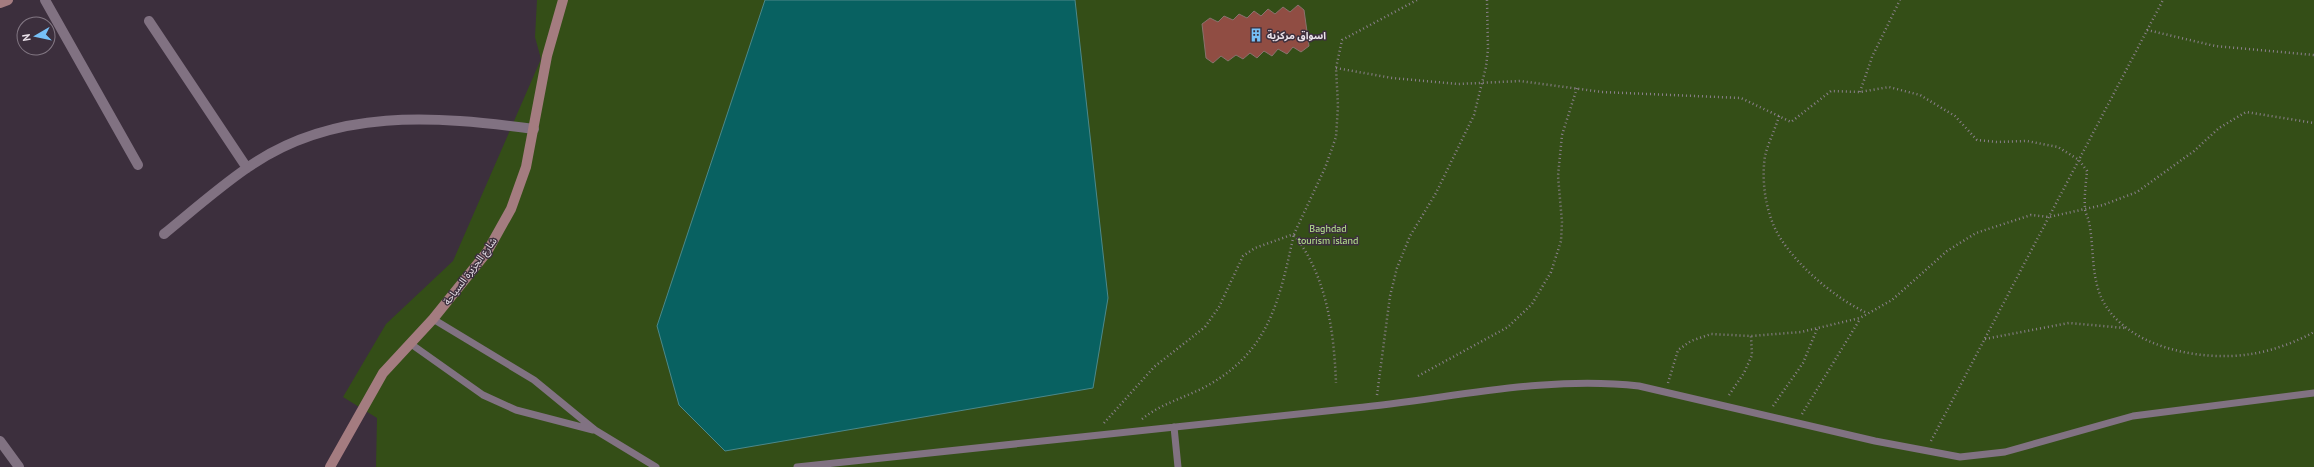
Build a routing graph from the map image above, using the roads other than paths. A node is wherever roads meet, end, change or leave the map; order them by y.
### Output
1 (8, 0) edge
2 (45, 0) edge
3 (563, 0) edge
4 (0, 3) edge
5 (149, 21) dead end
6 (534, 129) junction
7 (138, 165) dead end
8 (247, 168) junction
9 (164, 234) dead end
10 (433, 319) junction
11 (411, 344) junction
12 (2314, 393) edge
13 (1174, 427) junction
14 (595, 430) junction
15 (1, 444) edge
16 (646, 465) edge
17 (19, 467) edge
18 (330, 467) edge
19 (656, 467) edge
20 (797, 467) edge
21 (1178, 467) edge

1 - 4 street
2 - 7 street
3 - 6 street, شارع الجزيرة السياحة
5 - 8 street
6 - 8 street
6 - 10 street, شارع الجزيرة السياحة
8 - 9 street
10 - 11 street, شارع الجزيرة السياحة
10 - 14 lane
11 - 14 lane
11 - 18 street, شارع الجزيرة السياحة
12 - 13 lane
13 - 20 lane
13 - 21 lane
14 - 16 lane
15 - 17 street
16 - 19 lane

